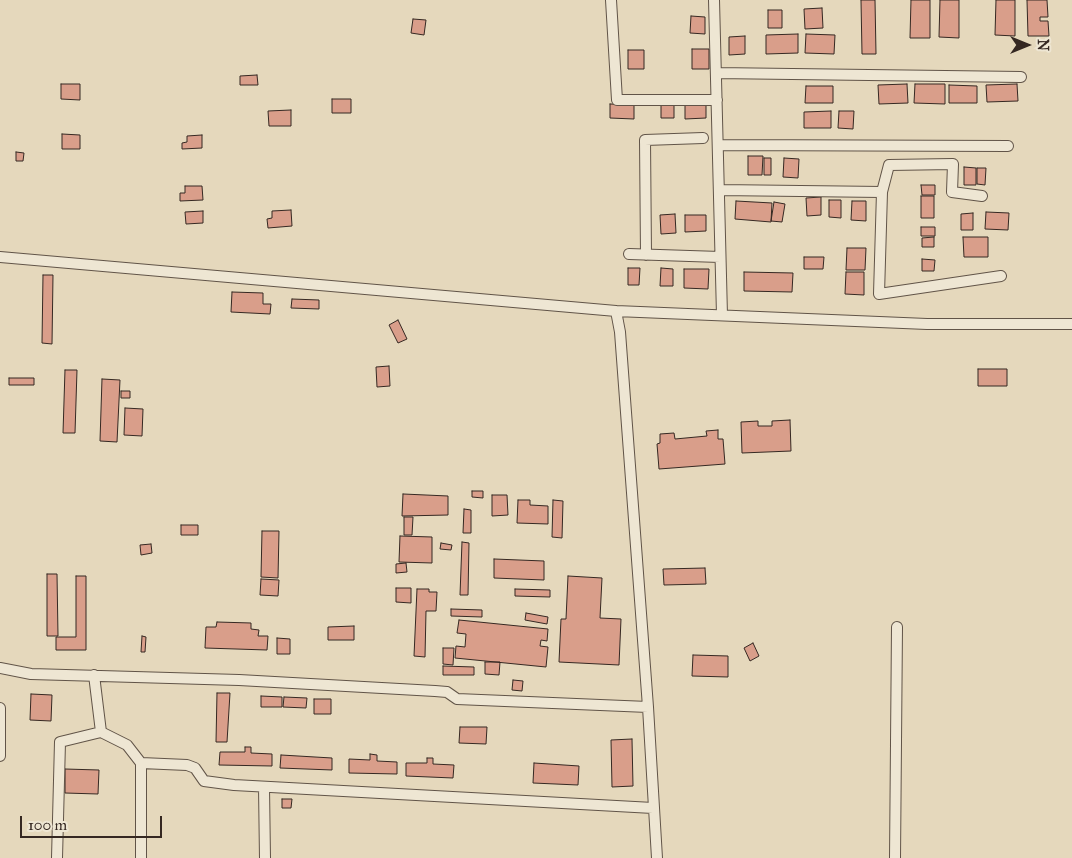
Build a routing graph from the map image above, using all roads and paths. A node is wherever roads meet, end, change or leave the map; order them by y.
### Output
1 (612, 0) edge
2 (714, 0) edge
3 (716, 73) junction
4 (1021, 76) dead end
5 (717, 100) junction
6 (703, 138) dead end
7 (718, 145) junction
8 (1008, 146) dead end
9 (719, 190) junction
10 (882, 192) junction
11 (982, 196) dead end
12 (629, 254) dead end
13 (646, 255) junction
14 (0, 257) edge
15 (720, 258) junction
16 (1001, 276) dead end
17 (616, 311) junction
18 (722, 315) junction
19 (1072, 324) edge
20 (896, 627) dead end
21 (0, 668) edge
22 (94, 675) junction
23 (648, 707) junction
24 (0, 708) edge
25 (101, 732) junction
26 (0, 756) edge
27 (141, 763) junction
28 (264, 787) junction
29 (653, 808) junction
30 (57, 858) edge
31 (141, 858) edge
32 (265, 858) edge
33 (657, 858) edge
34 (895, 858) edge

1 - 5 street
2 - 3 street
3 - 4 street
3 - 5 street
5 - 7 street
6 - 13 street
7 - 8 street
7 - 9 street
9 - 10 street
9 - 15 street
10 - 11 street
10 - 16 street
12 - 13 street
13 - 15 street
14 - 17 street
15 - 18 street
17 - 18 street
17 - 23 street
18 - 19 street
20 - 34 street
21 - 22 street
22 - 23 street
22 - 25 street
23 - 29 street
24 - 26 street
25 - 27 street
25 - 30 street
27 - 28 street
27 - 31 street
28 - 29 street
28 - 32 street
29 - 33 street

